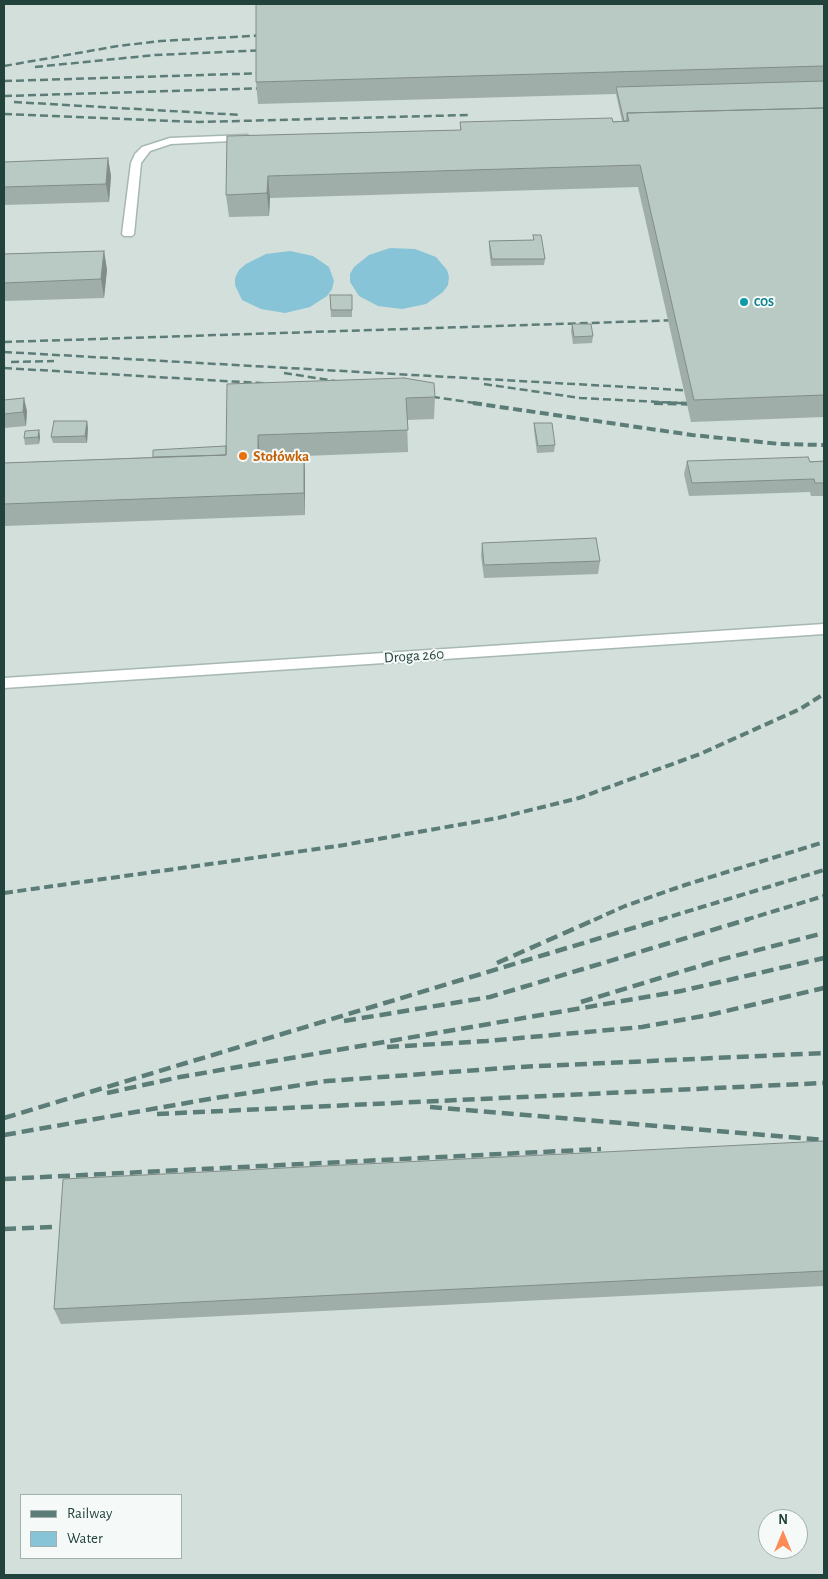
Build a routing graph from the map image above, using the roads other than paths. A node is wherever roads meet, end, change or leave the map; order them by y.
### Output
1 (258, 138) edge
2 (128, 234) dead end
3 (824, 629) edge
4 (4, 683) edge

1 - 2 lane
3 - 4 lane, Droga 260

